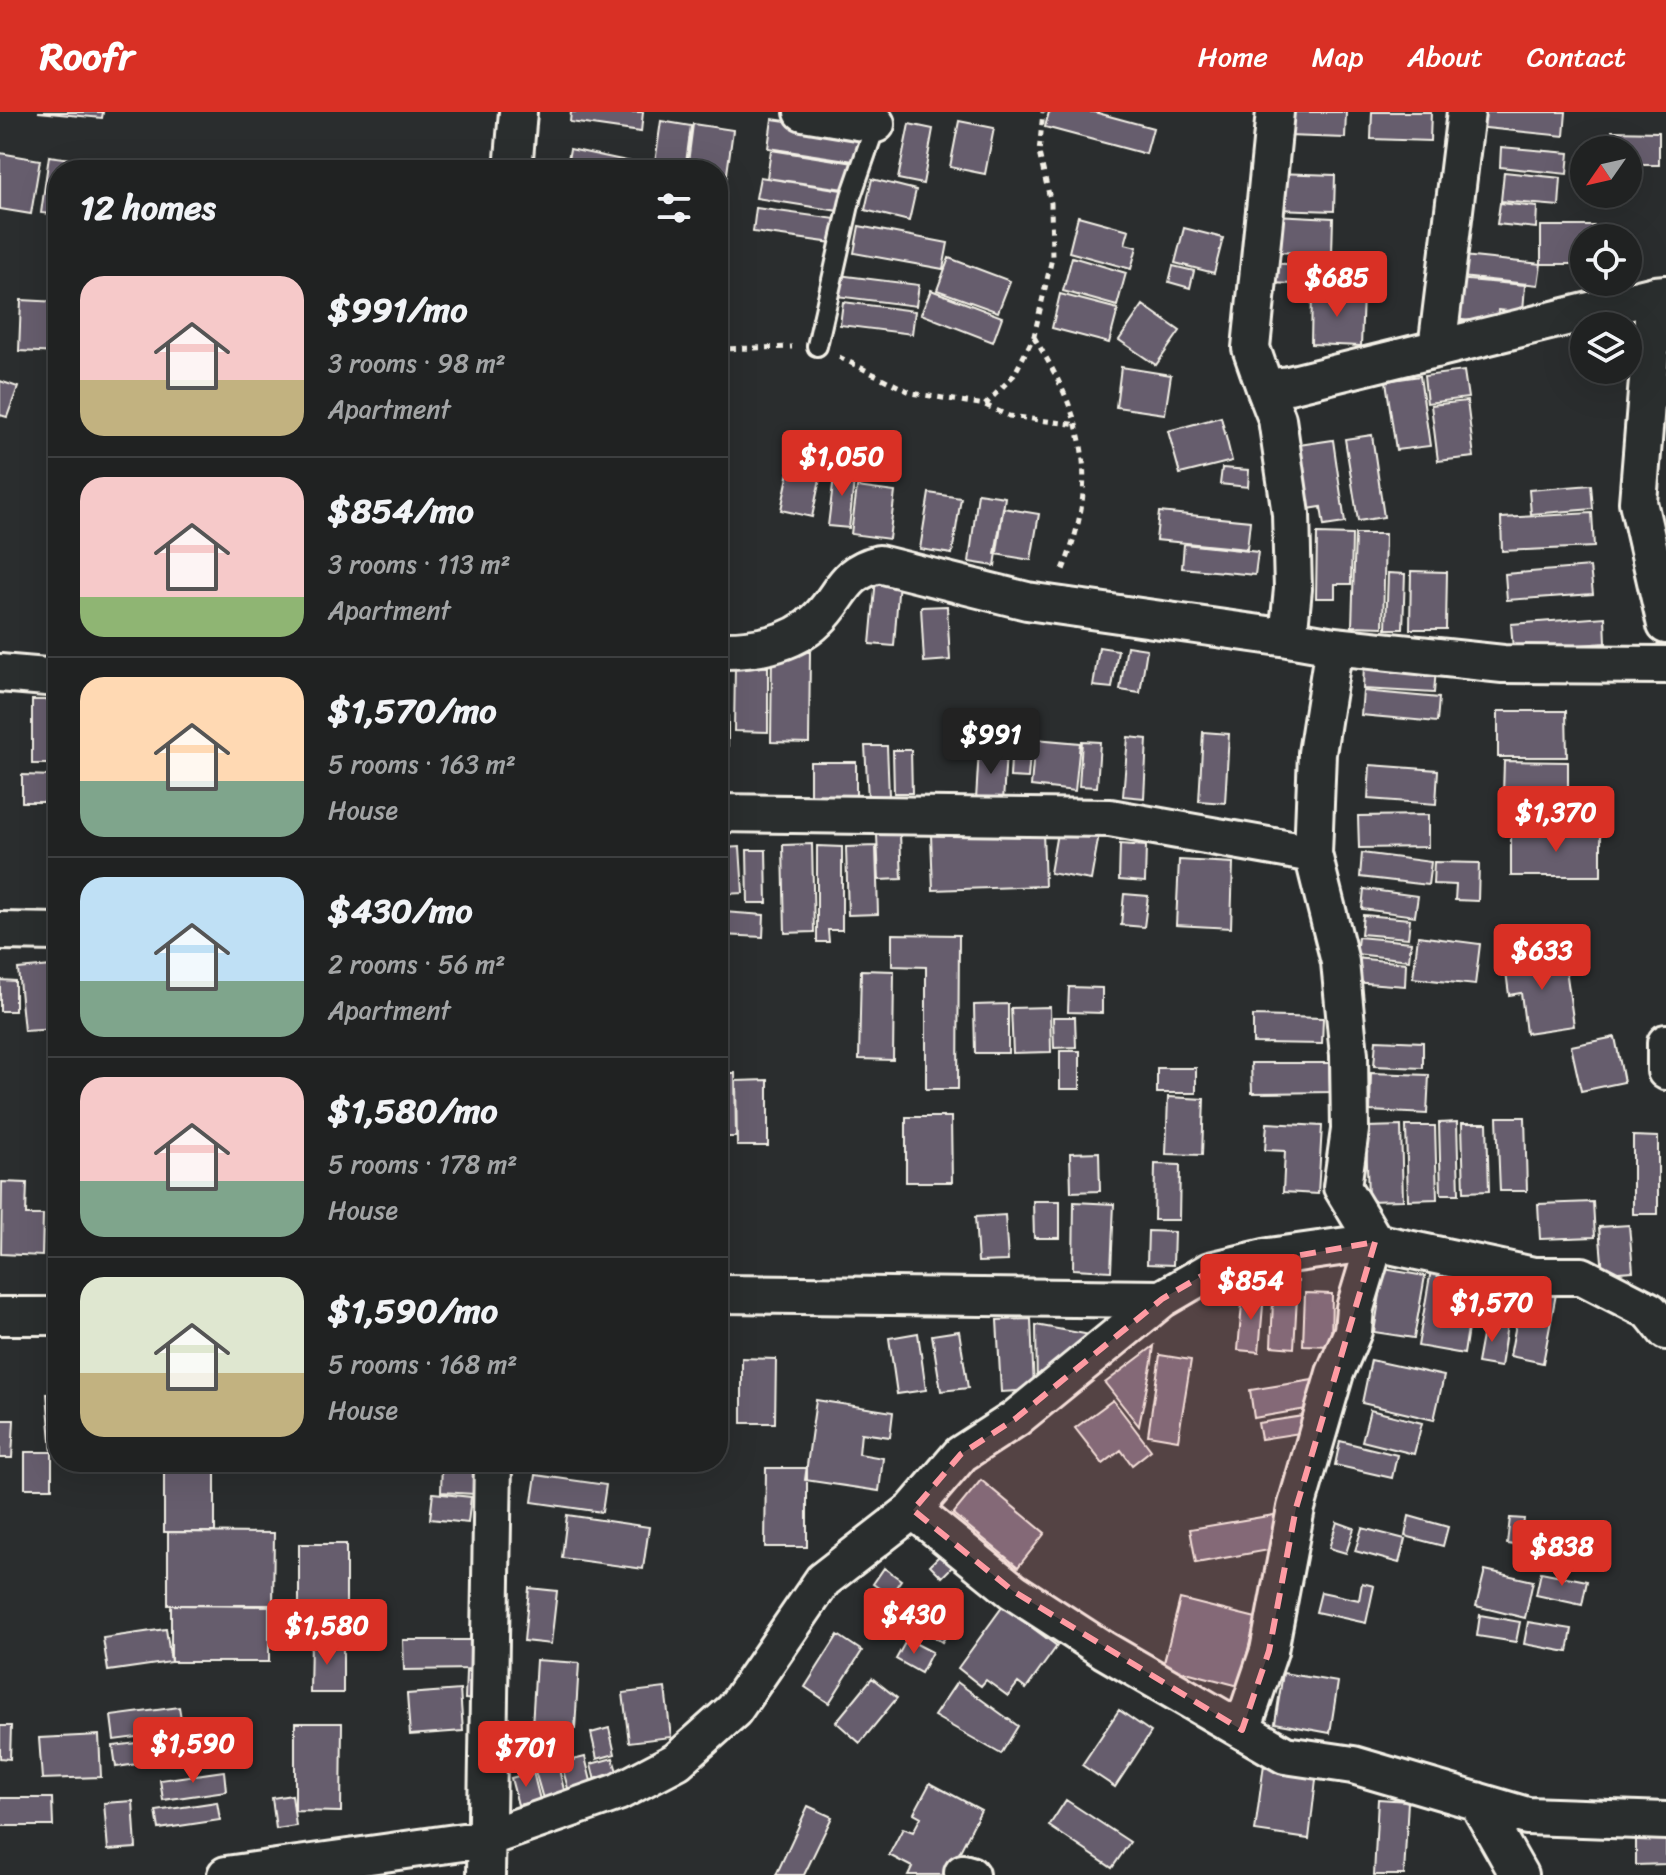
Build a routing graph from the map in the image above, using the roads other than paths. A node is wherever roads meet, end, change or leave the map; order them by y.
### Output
1 (518, 112) edge
2 (803, 112) edge
3 (1275, 112) edge
4 (1466, 112) edge
5 (876, 124) joint
6 (514, 160) edge
7 (1660, 295) edge
8 (817, 346) road end
9 (1437, 349) junction
10 (1265, 388) junction
11 (1666, 625) edge
12 (1288, 638) junction
13 (1334, 646) junction
14 (728, 650) edge
15 (1666, 665) edge
16 (0, 673) edge
17 (48, 677) edge
18 (728, 813) edge
19 (1313, 854) junction
20 (0, 931) edge
21 (48, 932) edge
22 (1666, 1043) edge
23 (1666, 1071) edge
24 (1375, 1242) junction
25 (728, 1294) edge
26 (1162, 1299) junction
27 (0, 1316) edge
28 (48, 1316) edge
29 (1666, 1331) edge
30 (493, 1472) edge
31 (913, 1510) junction
32 (1242, 1730) junction
33 (1477, 1801) junction
34 (1666, 1821) edge
35 (484, 1839) junction
36 (226, 1875) edge
37 (486, 1875) edge
38 (1519, 1875) edge

1 - 6 street
2 - 5 street
3 - 10 street
4 - 9 street
5 - 8 lane
7 - 9 street
7 - 11 street
9 - 10 street
10 - 12 street
12 - 13 street
12 - 14 street
13 - 15 street
13 - 19 street
16 - 17 street
18 - 19 street
19 - 24 street
20 - 21 street
22 - 23 street
24 - 26 street
24 - 29 street
24 - 32 street
25 - 26 street
26 - 31 street
27 - 28 street
30 - 35 street
31 - 32 street
31 - 35 street
32 - 33 street
33 - 34 street
33 - 38 street
35 - 36 street
35 - 37 street

